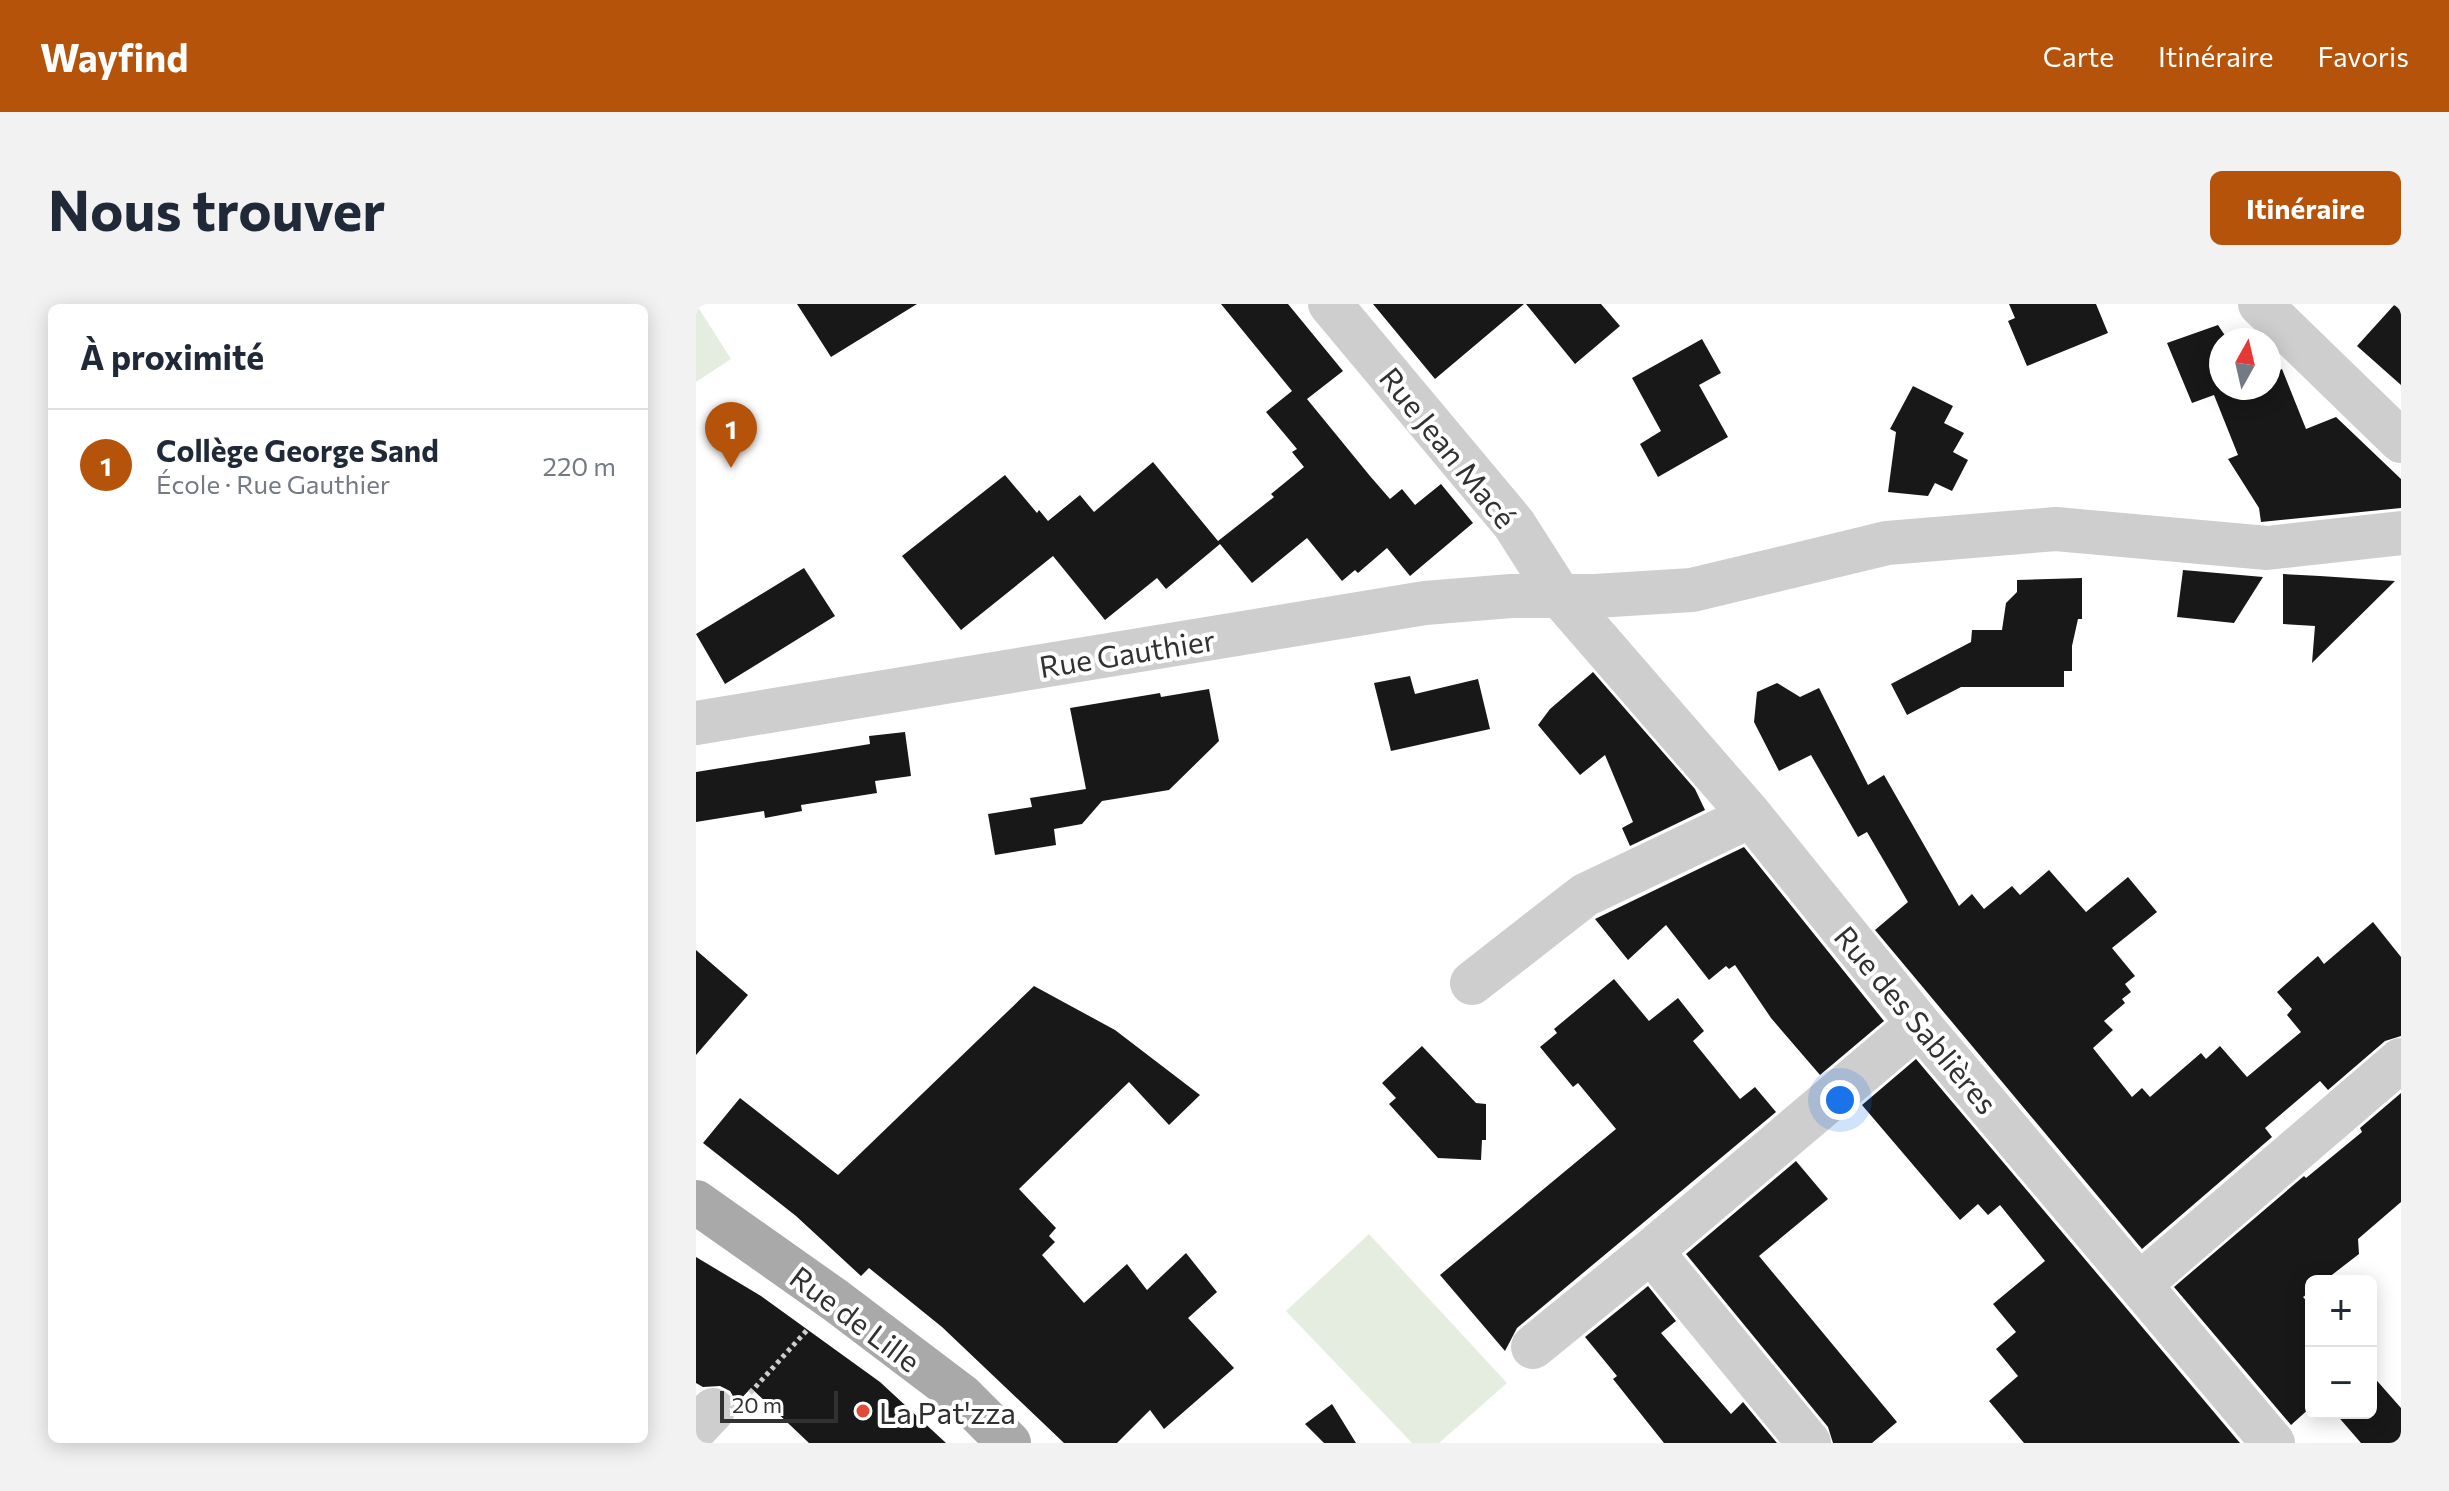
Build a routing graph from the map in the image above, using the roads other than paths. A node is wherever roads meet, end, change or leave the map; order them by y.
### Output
1 (1330, 304) edge
2 (2260, 304) edge
3 (2401, 441) edge
4 (2401, 533) edge
5 (1560, 596) junction
6 (696, 723) edge
7 (1751, 816) junction
8 (1472, 983) dead end
9 (1919, 1024) junction
10 (2401, 1060) edge
11 (696, 1202) edge
12 (1651, 1251) junction
13 (2140, 1284) junction
14 (1533, 1347) dead end
15 (1009, 1443) edge
16 (1809, 1443) edge
17 (2273, 1443) edge

1 - 5 street, Rue Jean Macé
2 - 3 street
4 - 5 street, Rue Gauthier
5 - 6 street, Rue Gauthier
5 - 7 street, Rue des Sablières
7 - 8 street
7 - 9 street, Rue des Sablières
9 - 12 street
9 - 13 street, Rue des Sablières
10 - 13 street
11 - 15 main road, Rue de Lille
12 - 14 street
12 - 16 street
13 - 17 street, Rue des Sablières

